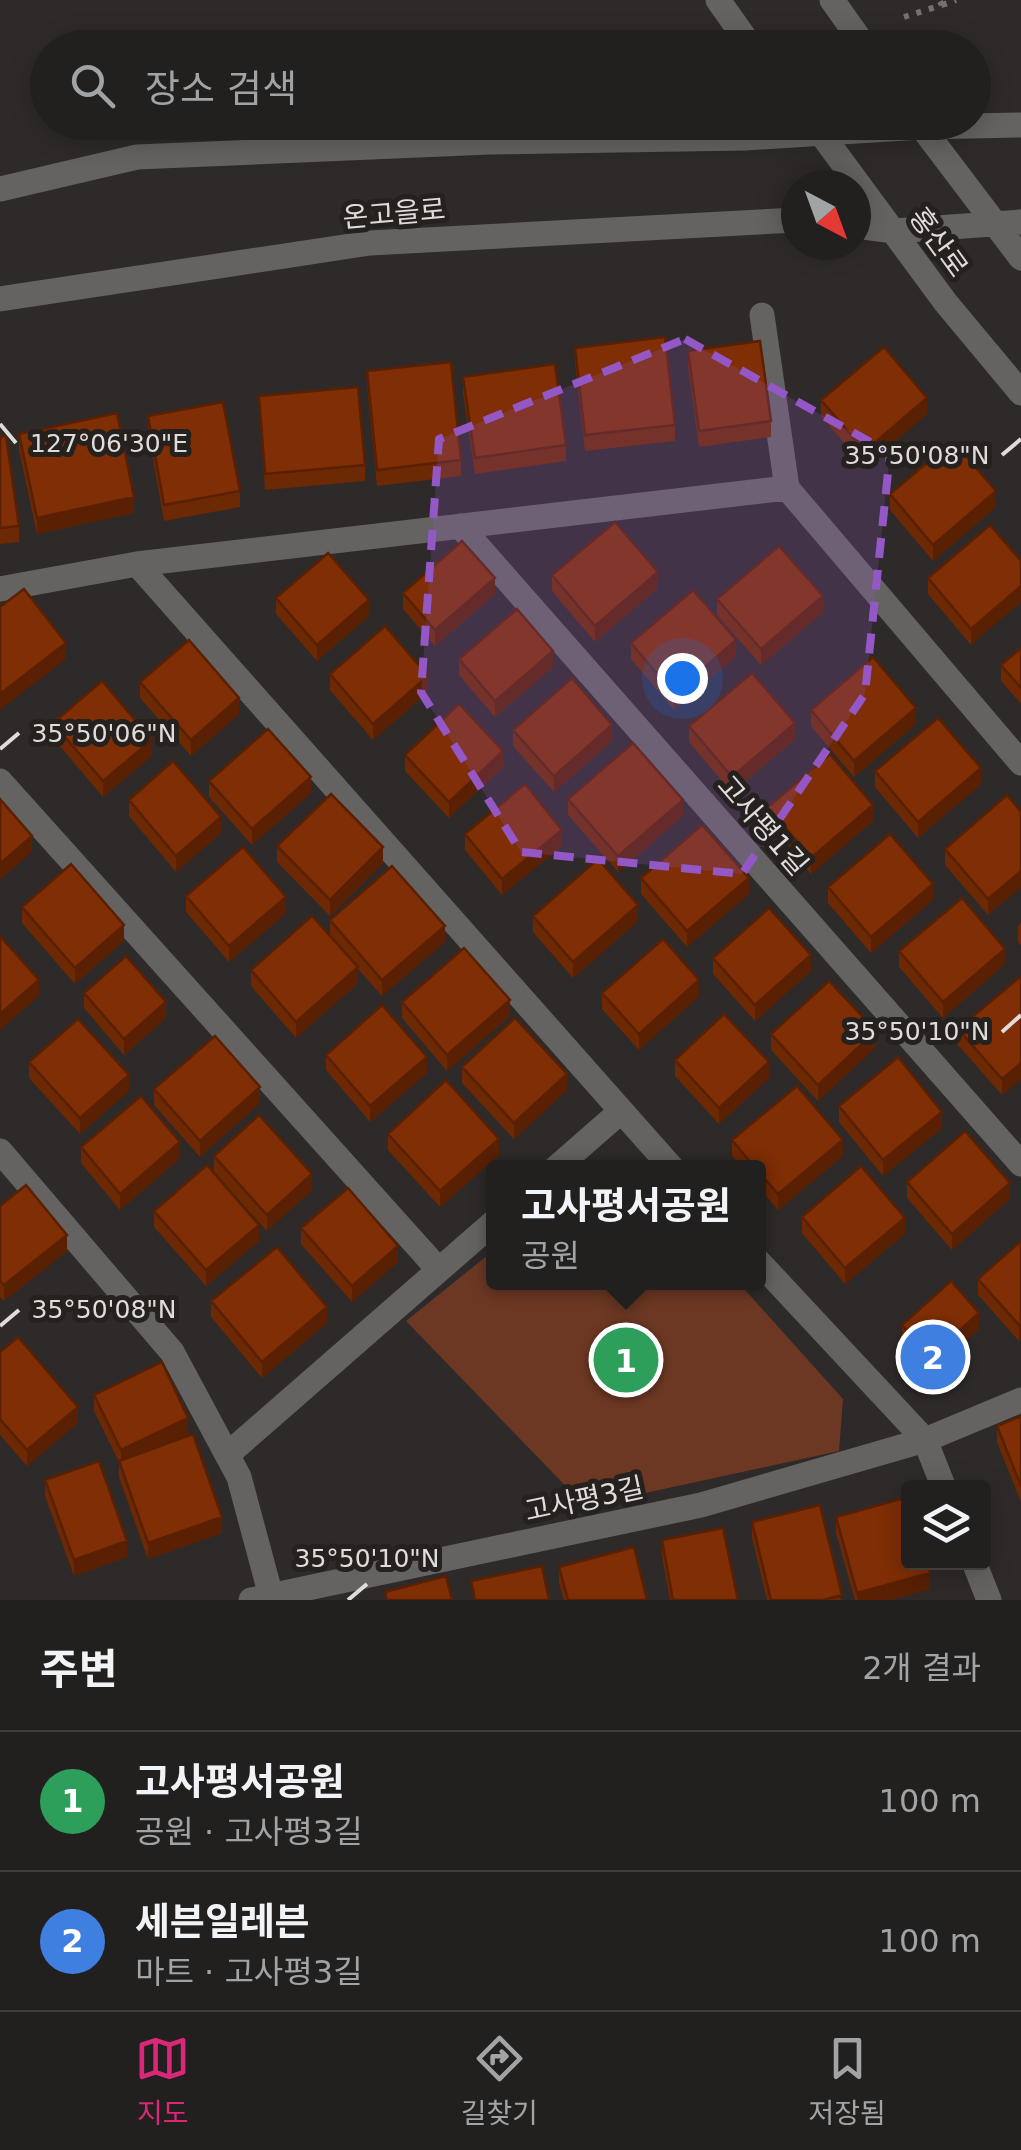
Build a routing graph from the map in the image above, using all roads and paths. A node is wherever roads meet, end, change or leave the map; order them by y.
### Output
1 (718, 0) edge
2 (832, 0) edge
3 (956, 0) edge
4 (940, 2) edge
5 (904, 17) dead end
6 (739, 30) edge
7 (853, 30) edge
8 (991, 125) edge
9 (1021, 125) edge
10 (536, 140) edge
11 (827, 140) edge
12 (931, 140) edge
13 (0, 188) edge
14 (781, 221) edge
15 (993, 222) junction
16 (1021, 222) edge
17 (871, 228) edge
18 (894, 231) junction
19 (1021, 258) edge
20 (0, 299) edge
21 (762, 315) dead end
22 (1021, 393) edge
23 (787, 488) junction
24 (460, 526) junction
25 (136, 564) junction
26 (0, 589) edge
27 (1021, 763) edge
28 (0, 782) edge
29 (620, 1112) junction
30 (0, 1152) edge
31 (565, 1160) edge
32 (665, 1160) edge
33 (1021, 1164) edge
34 (486, 1229) edge
35 (440, 1270) junction
36 (766, 1270) edge
37 (1021, 1400) edge
38 (925, 1440) junction
39 (226, 1454) junction
40 (941, 1480) edge
41 (977, 1570) edge
42 (261, 1598) edge
43 (989, 1600) edge

1 - 6 street
2 - 7 street
3 - 4 path
4 - 5 path
8 - 9 street
10 - 13 street
11 - 18 street, 홍산로
12 - 15 street, 홍산로
14 - 20 street, 온고을로
15 - 16 street
15 - 18 street
15 - 19 street, 홍산로
17 - 18 street
18 - 22 street, 홍산로
21 - 23 street
23 - 24 street
23 - 27 street
24 - 25 street
24 - 33 street, 고사평1길
25 - 26 street
25 - 29 street
28 - 35 street
29 - 31 street
29 - 32 street
30 - 39 street
34 - 35 street
35 - 39 street
36 - 38 street
37 - 38 street, 고사평3길
38 - 40 street
38 - 42 street, 고사평3길
39 - 42 street
41 - 43 street

